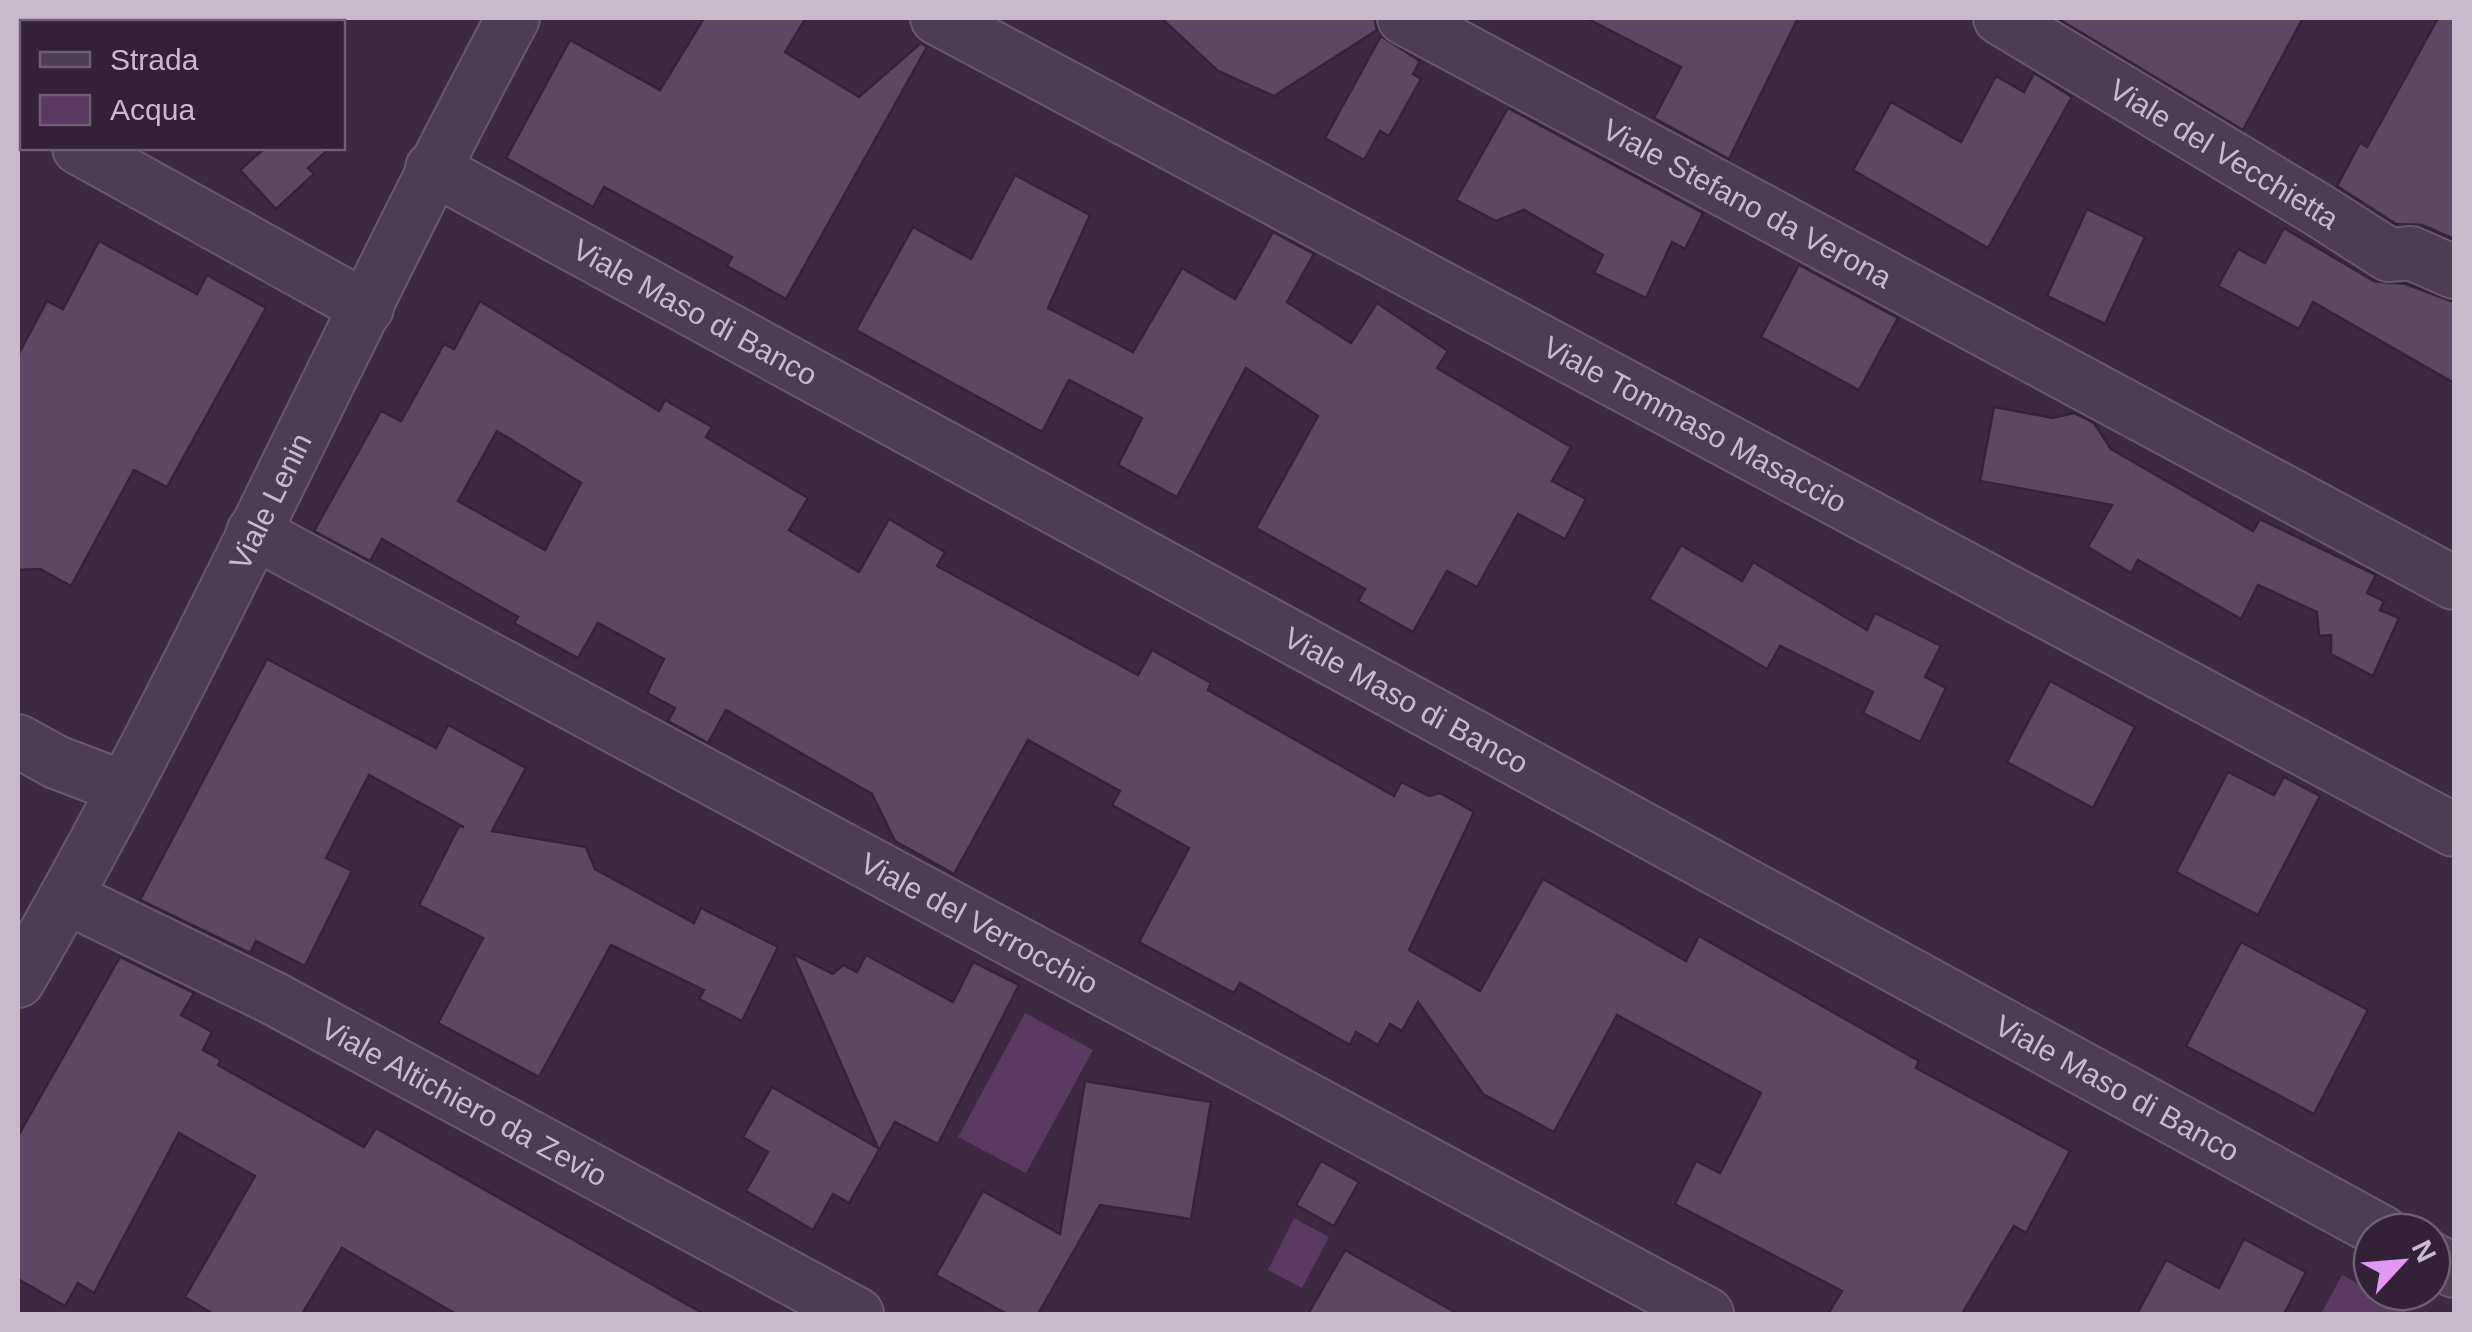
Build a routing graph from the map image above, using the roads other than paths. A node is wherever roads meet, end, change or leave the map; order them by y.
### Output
1 (513, 18) edge
2 (937, 18) edge
3 (1404, 18) edge
4 (2000, 18) edge
5 (83, 150) edge
6 (432, 168) junction
7 (2454, 272) edge
8 (367, 308) junction
9 (253, 532) junction
10 (2454, 583) edge
11 (18, 740) edge
12 (124, 788) junction
13 (2454, 830) edge
14 (66, 897) junction
15 (18, 981) edge
16 (2352, 1216) edge
17 (857, 1314) edge
18 (1708, 1314) edge

1 - 6 street, Viale Lenin
2 - 13 street, Viale Tommaso Masaccio
3 - 10 street, Viale Stefano da Verona
4 - 7 street, Viale del Vecchietta
5 - 8 street
6 - 8 street, Viale Lenin
6 - 16 street, Viale Maso di Banco
8 - 9 street, Viale Lenin
9 - 12 street, Viale Lenin
9 - 18 street, Viale del Verrocchio
11 - 12 street
12 - 14 street, Viale Lenin
14 - 15 street, Viale Lenin
14 - 17 street, Viale Altichiero da Zevio

